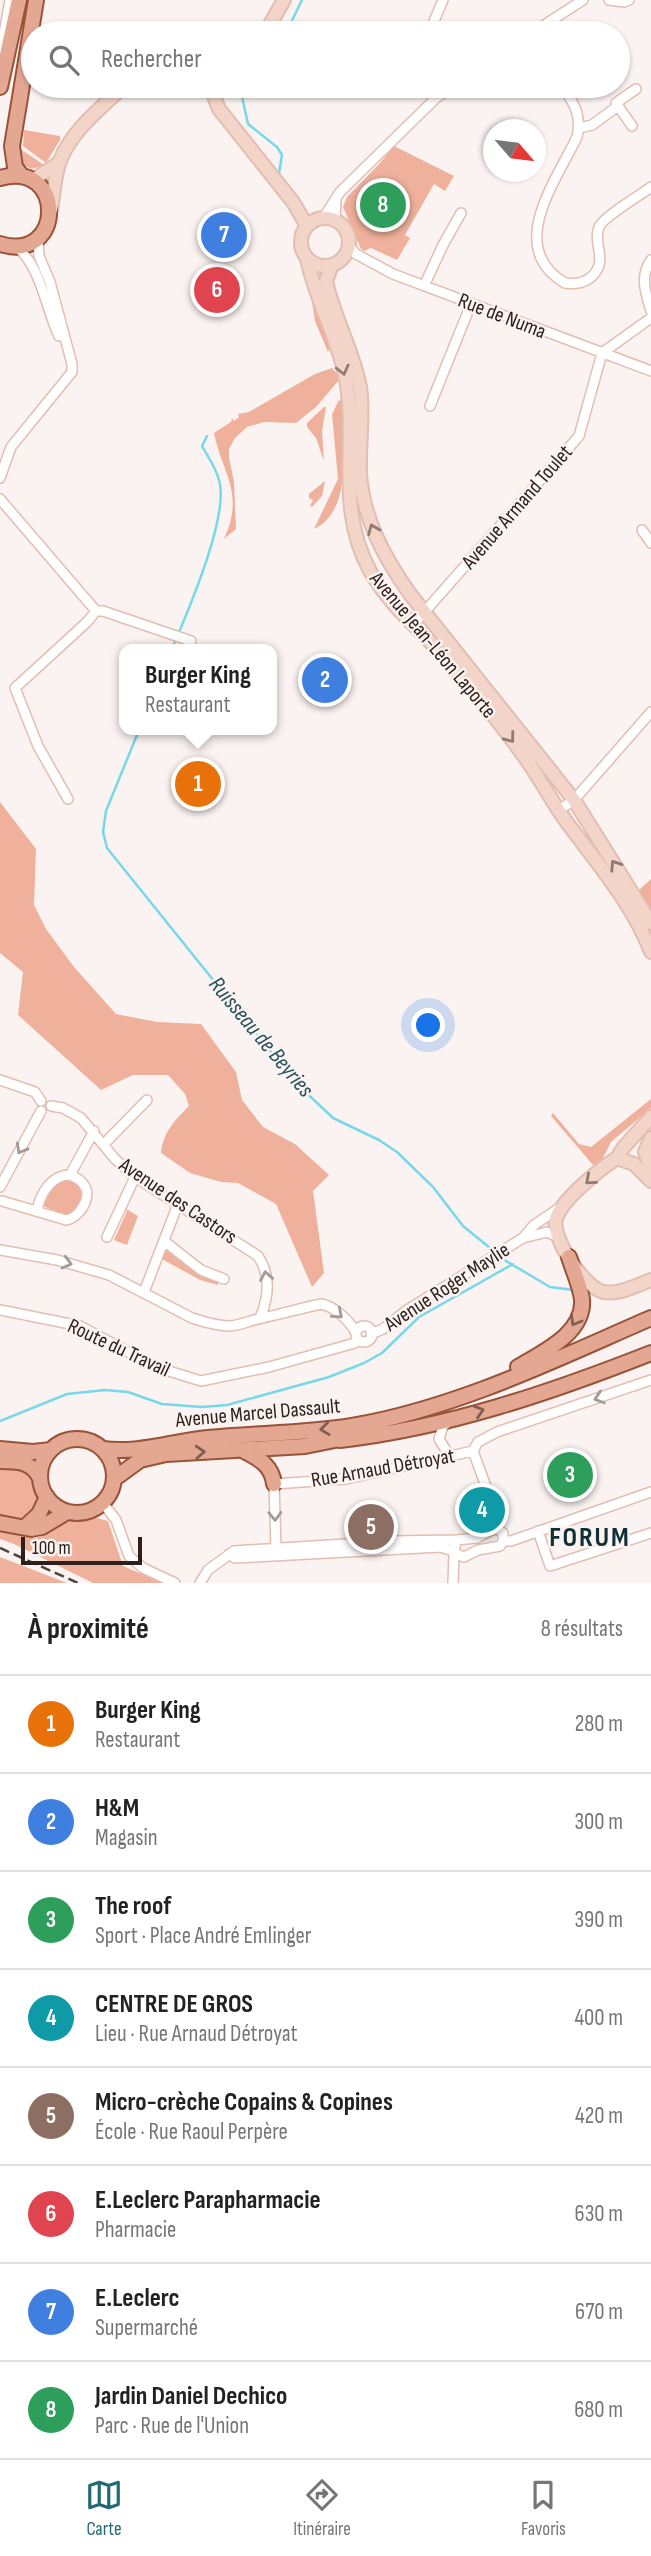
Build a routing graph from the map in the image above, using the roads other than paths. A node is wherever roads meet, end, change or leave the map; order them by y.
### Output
1 (10, 0) edge
2 (19, 0) edge
3 (36, 0) edge
4 (284, 0) edge
5 (443, 0) edge
6 (583, 0) edge
7 (609, 0) edge
8 (629, 0) edge
9 (33, 21) edge
10 (272, 21) edge
11 (434, 21) edge
12 (551, 21) edge
13 (7, 57) junction
14 (0, 87) edge
15 (635, 89) dead end
16 (21, 91) edge
17 (630, 93) edge
18 (112, 98) edge
19 (215, 98) edge
20 (436, 98) edge
21 (569, 98) edge
22 (623, 98) edge
23 (618, 106) junction
24 (632, 125) dead end
25 (579, 128) junction
26 (59, 163) junction
27 (27, 177) junction
28 (0, 178) edge
29 (651, 187) edge
30 (51, 210) junction
31 (461, 213) dead end
32 (321, 220) junction
33 (38, 239) junction
34 (6, 246) edge
35 (350, 252) junction
36 (307, 258) junction
37 (651, 260) edge
38 (332, 265) junction
39 (42, 274) junction
40 (424, 286) junction
41 (471, 304) junction
42 (56, 307) junction
43 (651, 311) edge
44 (651, 318) edge
45 (53, 323) junction
46 (602, 353) junction
47 (72, 364) junction
48 (651, 371) edge
49 (430, 406) dead end
50 (0, 478) edge
51 (0, 499) edge
52 (642, 530) dead end
53 (651, 543) edge
54 (96, 611) junction
55 (424, 611) junction
56 (413, 625) junction
57 (187, 639) dead end
58 (651, 712) edge
59 (68, 799) dead end
60 (573, 800) junction
61 (559, 810) junction
62 (651, 923) edge
63 (651, 952) edge
64 (0, 1080) edge
65 (147, 1100) dead end
66 (41, 1101) junction
67 (51, 1106) junction
68 (41, 1111) junction
69 (651, 1118) edge
70 (94, 1131) junction
71 (651, 1138) edge
72 (104, 1144) junction
73 (617, 1158) junction
74 (651, 1168) edge
75 (70, 1175) junction
76 (135, 1177) junction
77 (651, 1181) edge
78 (0, 1187) edge
79 (2, 1201) dead end
80 (565, 1203) junction
81 (178, 1204) junction
82 (37, 1211) junction
83 (107, 1237) dead end
84 (558, 1237) junction
85 (523, 1238) junction
86 (164, 1241) junction
87 (0, 1250) edge
88 (569, 1257) junction
89 (224, 1279) dead end
90 (651, 1280) edge
91 (144, 1292) junction
92 (0, 1310) edge
93 (260, 1318) junction
94 (651, 1318) edge
95 (357, 1336) junction
96 (651, 1353) edge
97 (651, 1380) edge
98 (468, 1395) junction
99 (416, 1411) junction
100 (452, 1420) junction
101 (341, 1440) junction
102 (0, 1449) edge
103 (103, 1449) junction
104 (51, 1450) junction
105 (243, 1450) junction
106 (472, 1451) junction
107 (450, 1457) junction
108 (0, 1461) edge
109 (40, 1478) junction
110 (114, 1479) junction
111 (274, 1484) junction
112 (651, 1492) edge
113 (47, 1497) junction
114 (103, 1503) junction
115 (67, 1512) junction
116 (0, 1523) edge
117 (25, 1527) junction
118 (498, 1529) junction
119 (538, 1531) junction
120 (651, 1533) edge
121 (456, 1540) junction
122 (503, 1541) junction
123 (276, 1548) junction
124 (454, 1552) junction
125 (229, 1554) junction
126 (175, 1583) edge
127 (200, 1583) edge
128 (453, 1583) edge

1 - 13 street
2 - 13 main road
3 - 9 main road
4 - 10 street
5 - 11 street
6 - 12 street
7 - 8 street
13 - 14 main road
15 - 17 street
16 - 27 main road
18 - 26 street
19 - 32 street
20 - 32 street
21 - 25 street
22 - 23 street
23 - 24 street
23 - 25 street
25 - 29 street
26 - 27 street
26 - 30 street
27 - 28 main road
27 - 30 main road
30 - 33 main road
31 - 40 street
32 - 35 street
32 - 36 street
33 - 34 main road
33 - 39 street
34 - 39 street
35 - 38 street
35 - 40 street, Rue de Numa
36 - 38 street
36 -> 56 street, Avenue Jean-Léon Laporte
37 - 43 street
55 -> 38 street, Avenue Jean-Léon Laporte
39 - 42 street
39 - 45 street
40 - 41 street, Rue de Numa
41 - 46 street, Rue de Numa
41 - 49 street
42 - 45 street
42 - 47 street
44 - 46 street
45 - 47 street
46 - 48 street, Rue de Numa
46 - 55 street, Avenue Armand Toulet
47 - 50 street
51 - 54 street
52 - 53 street
54 - 57 street
54 - 59 street
55 - 56 street, Avenue Armand Toulet
55 - 60 street, Avenue Jean-Léon Laporte
56 -> 61 street, Avenue Jean-Léon Laporte
58 - 60 street
60 - 61 street
62 -> 60 street, Avenue Jean-Léon Laporte
61 - 63 street, Avenue Jean-Léon Laporte
64 - 66 street
65 - 72 street
66 - 67 street
66 - 68 street
67 - 68 street
67 - 70 street, Avenue des Castors
68 -> 78 street
69 - 73 street
70 - 72 street, Avenue des Castors
70 - 75 street
71 - 74 street
72 - 76 street, Avenue des Castors
73 - 77 street
73 -> 80 street
75 - 82 street
75 - 82 street
76 - 81 street, Avenue des Castors
76 - 83 street
79 - 82 street
80 - 84 street
80 - 85 street, Avenue Roger Maylie
81 - 86 street
93 -> 81 street, Avenue des Castors
84 - 85 street, Avenue Roger Maylie
84 - 88 street
85 - 95 street, Avenue Roger Maylie
86 - 89 street
86 - 91 street
87 -> 91 street
88 - 90 street
88 -> 98 main road
91 - 93 street
92 - 95 street, Route du Travail
93 -> 95 street
94 - 98 main road, Avenue Marcel Dassault
100 -> 96 main road
97 -> 106 street, Rue Arnaud Détroyat
98 - 99 main road, Avenue Marcel Dassault
99 - 101 main road, Avenue Marcel Dassault
99 -> 103 main road, Avenue Marcel Dassault
100 - 101 main road
100 - 107 street
101 - 105 main road, Avenue Marcel Dassault
102 - 104 main road
103 - 104 main road
103 - 110 main road
104 - 109 main road
110 -> 105 main road, Avenue Marcel Dassault
105 - 111 main road
106 - 107 street, Rue Arnaud Détroyat
106 - 118 street, Rue Arnaud Détroyat
107 - 111 street, Rue Arnaud Détroyat
108 - 109 main road
109 - 113 main road
110 - 114 main road
111 -> 123 street
112 - 119 street
113 - 115 main road
113 - 117 main road
114 - 115 main road
114 - 126 street
115 - 117 main road
116 - 117 main road
118 - 121 street
118 - 122 street, Rue Arnaud Détroyat
119 - 120 street
119 - 122 street
121 - 123 street
121 - 124 street
122 - 124 street
123 - 125 street
124 - 125 street
124 - 128 street
125 - 127 street

